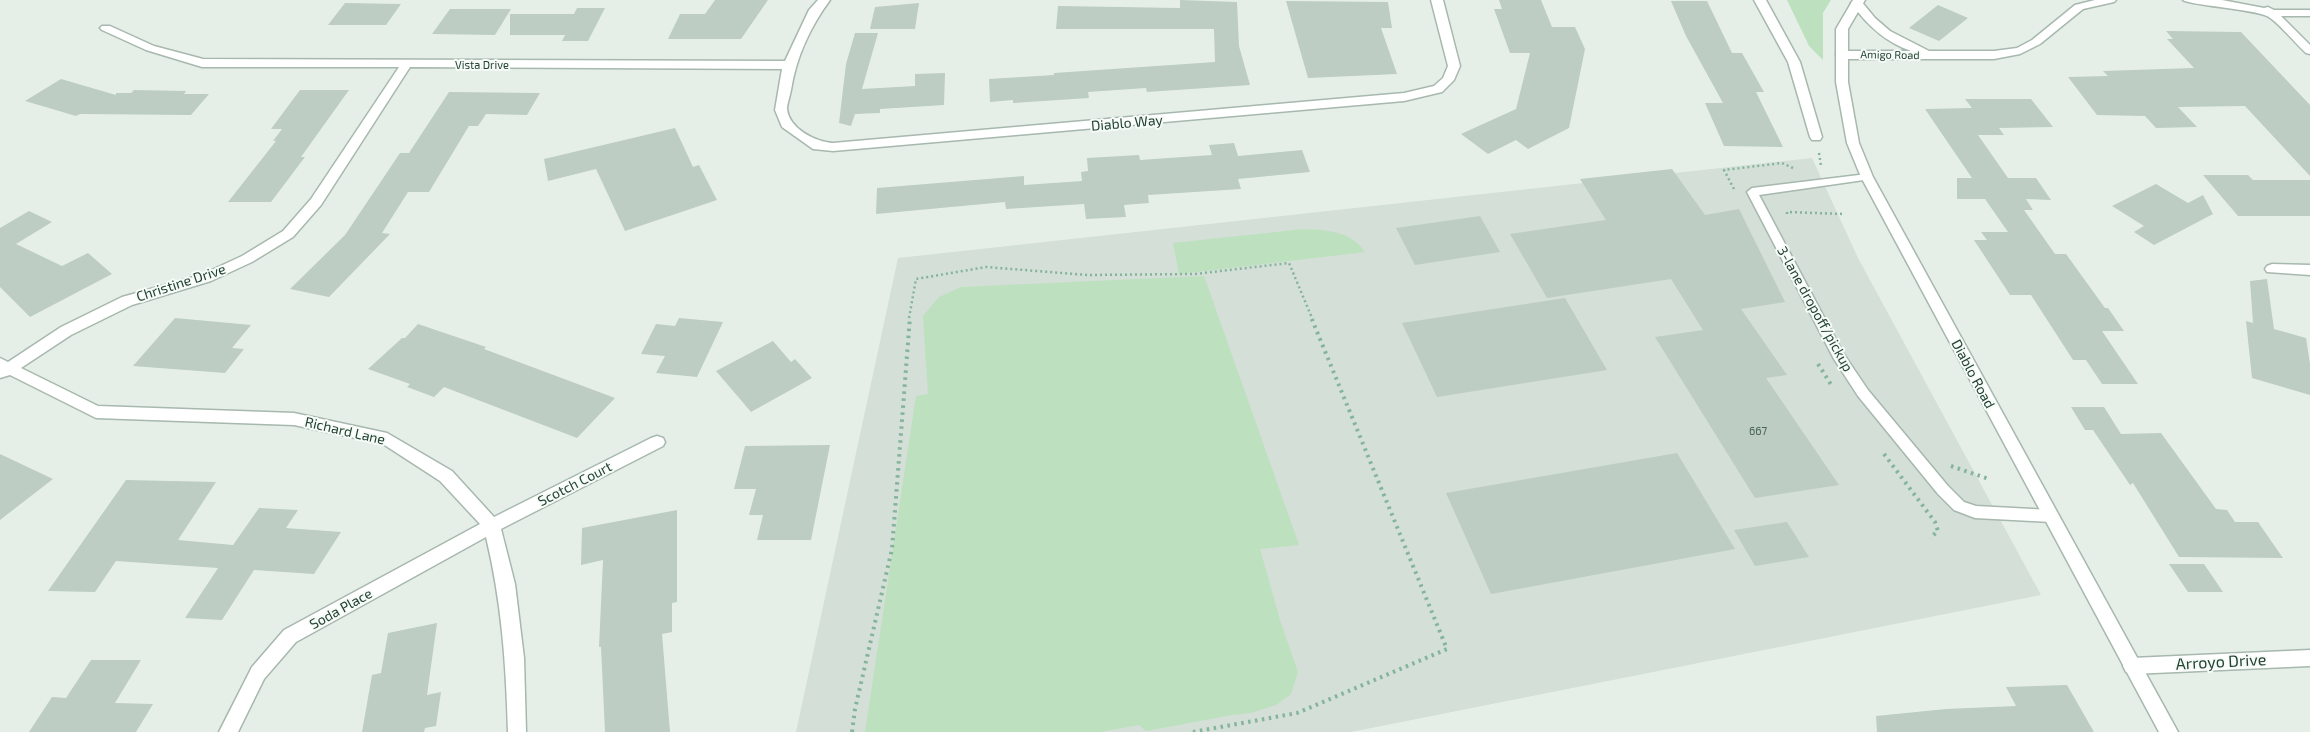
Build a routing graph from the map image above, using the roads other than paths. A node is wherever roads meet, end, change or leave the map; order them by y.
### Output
1 (824, 0) edge
2 (1437, 0) edge
3 (1760, 0) edge
4 (2110, 0) edge
5 (2188, 0) edge
6 (2257, 0) edge
7 (1858, 2) edge
8 (2270, 13) junction
9 (2310, 13) edge
10 (106, 28) dead end
11 (2310, 51) edge
12 (1842, 54) junction
13 (1938, 55) junction
14 (406, 65) junction
15 (789, 65) junction
16 (1816, 137) road end
17 (1866, 176) junction
18 (2272, 269) dead end
19 (2310, 270) edge
20 (3, 369) edge
21 (657, 442) dead end
22 (2050, 516) junction
23 (492, 526) junction
24 (2310, 658) edge
25 (2132, 666) junction
26 (228, 732) edge
27 (517, 732) edge
28 (2169, 732) edge

1 - 15 street
2 - 15 street, Diablo Way
3 - 16 street
4 - 13 street, Amigo Road
5 - 8 street
6 - 8 street
7 - 12 street, Diablo Road
7 - 13 street, Amigo Road
8 - 9 street
8 - 11 street
10 - 14 street, Vista Drive
12 - 13 street, Amigo Road
12 - 17 street, Diablo Road
14 - 15 street, Vista Drive
14 - 20 street, Christine Drive
17 - 22 street, Diablo Road
17 - 22 lane, 3-lane dropoff/pickup
18 - 19 street
20 - 23 street, Richard Lane
21 - 23 street, Scotch Court
22 - 25 street, Diablo Road
23 - 26 street, Soda Place
23 - 27 street, Richard Lane
24 - 25 street, Arroyo Drive
25 - 28 street, Diablo Road

